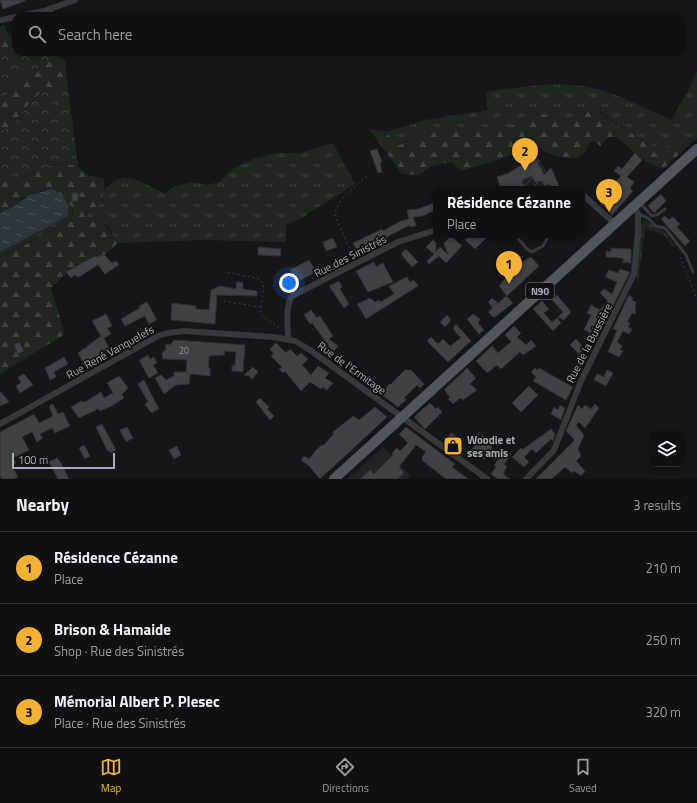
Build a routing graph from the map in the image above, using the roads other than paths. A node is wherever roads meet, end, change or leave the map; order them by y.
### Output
1 (75, 0) edge
2 (53, 8) junction
3 (36, 12) edge
4 (51, 12) edge
5 (12, 18) edge
6 (0, 20) edge
7 (697, 149) edge
8 (585, 197) edge
9 (637, 207) junction
10 (665, 209) dead end
11 (614, 223) junction
12 (433, 231) edge
13 (518, 238) edge
14 (547, 238) edge
15 (693, 272) dead end
16 (288, 339) junction
17 (402, 418) junction
18 (0, 424) edge
19 (334, 479) edge
20 (487, 479) edge
21 (526, 479) edge

1 - 2 street
2 - 3 street
2 - 4 lane
5 - 6 street
7 - 9 main road, N90
8 - 11 street
9 - 10 lane
9 - 11 main road, N90
9 - 15 lane
9 - 21 street, Rue de la Buissière
11 - 17 main road, N90
12 - 16 street, Rue des Sinistrés
13 - 14 lane
16 - 17 street, Rue de l'Ermitage
16 - 18 street, Rue René Vanquelefs
17 - 19 main road, N90
17 - 20 street, Rue de l'Ermitage

